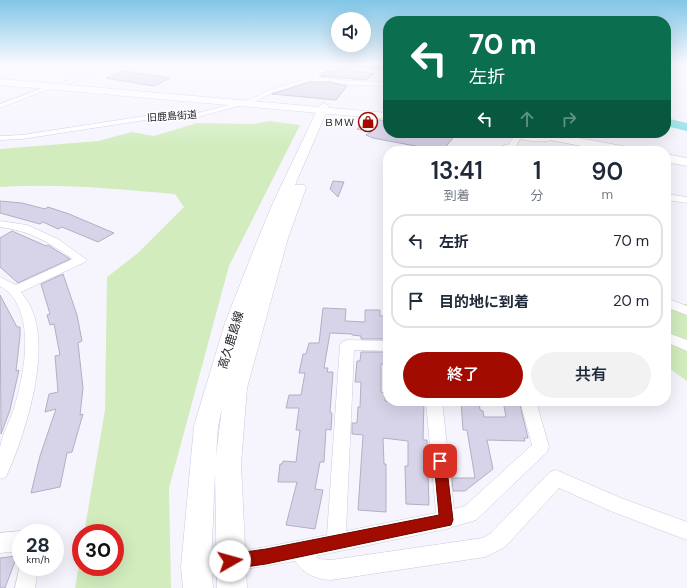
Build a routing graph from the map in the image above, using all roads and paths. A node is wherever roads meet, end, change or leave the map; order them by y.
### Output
1 (40, 91) edge
2 (135, 91) edge
3 (271, 91) edge
4 (337, 91) edge
5 (249, 101) junction
6 (329, 104) junction
7 (0, 106) edge
8 (383, 111) edge
9 (383, 115) edge
10 (0, 138) edge
11 (536, 138) edge
12 (572, 138) edge
13 (579, 146) edge
14 (606, 146) edge
15 (671, 159) edge
16 (687, 162) edge
17 (671, 164) edge
18 (687, 167) edge
19 (671, 198) edge
20 (687, 200) edge
21 (2, 225) edge
22 (0, 281) edge
23 (15, 290) junction
24 (671, 304) edge
25 (687, 311) edge
26 (671, 339) edge
27 (383, 346) edge
28 (687, 346) edge
29 (435, 406) edge
30 (529, 406) edge
31 (0, 471) edge
32 (446, 520) junction
33 (687, 531) edge
34 (12, 542) edge
35 (336, 542) junction
36 (0, 543) edge
37 (300, 550) junction
38 (230, 561) junction
39 (196, 567) junction
40 (27, 576) edge
41 (25, 588) edge
42 (198, 588) edge
43 (232, 588) edge

1 - 7 street
2 - 5 main road
3 - 5 street, 旧鹿島街道
4 - 6 street
5 - 6 main road
5 - 10 street, 旧鹿島街道
6 - 8 main road
6 - 9 main road
6 - 38 main road, 高久鹿島線
6 - 39 main road, 高久鹿島線
11 - 13 main road
12 - 14 main road
15 - 16 main road
17 - 18 main road
19 - 20 street
21 - 23 street
22 - 23 street
23 - 31 street
24 - 25 street
26 - 28 street
27 - 35 street
29 - 32 street
30 - 32 street
32 - 35 street
33 - 37 street
34 - 36 street
35 - 37 street
37 - 38 street
38 - 39 street
38 - 43 main road, 高久鹿島線
39 - 42 main road, 高久鹿島線
40 - 41 street

